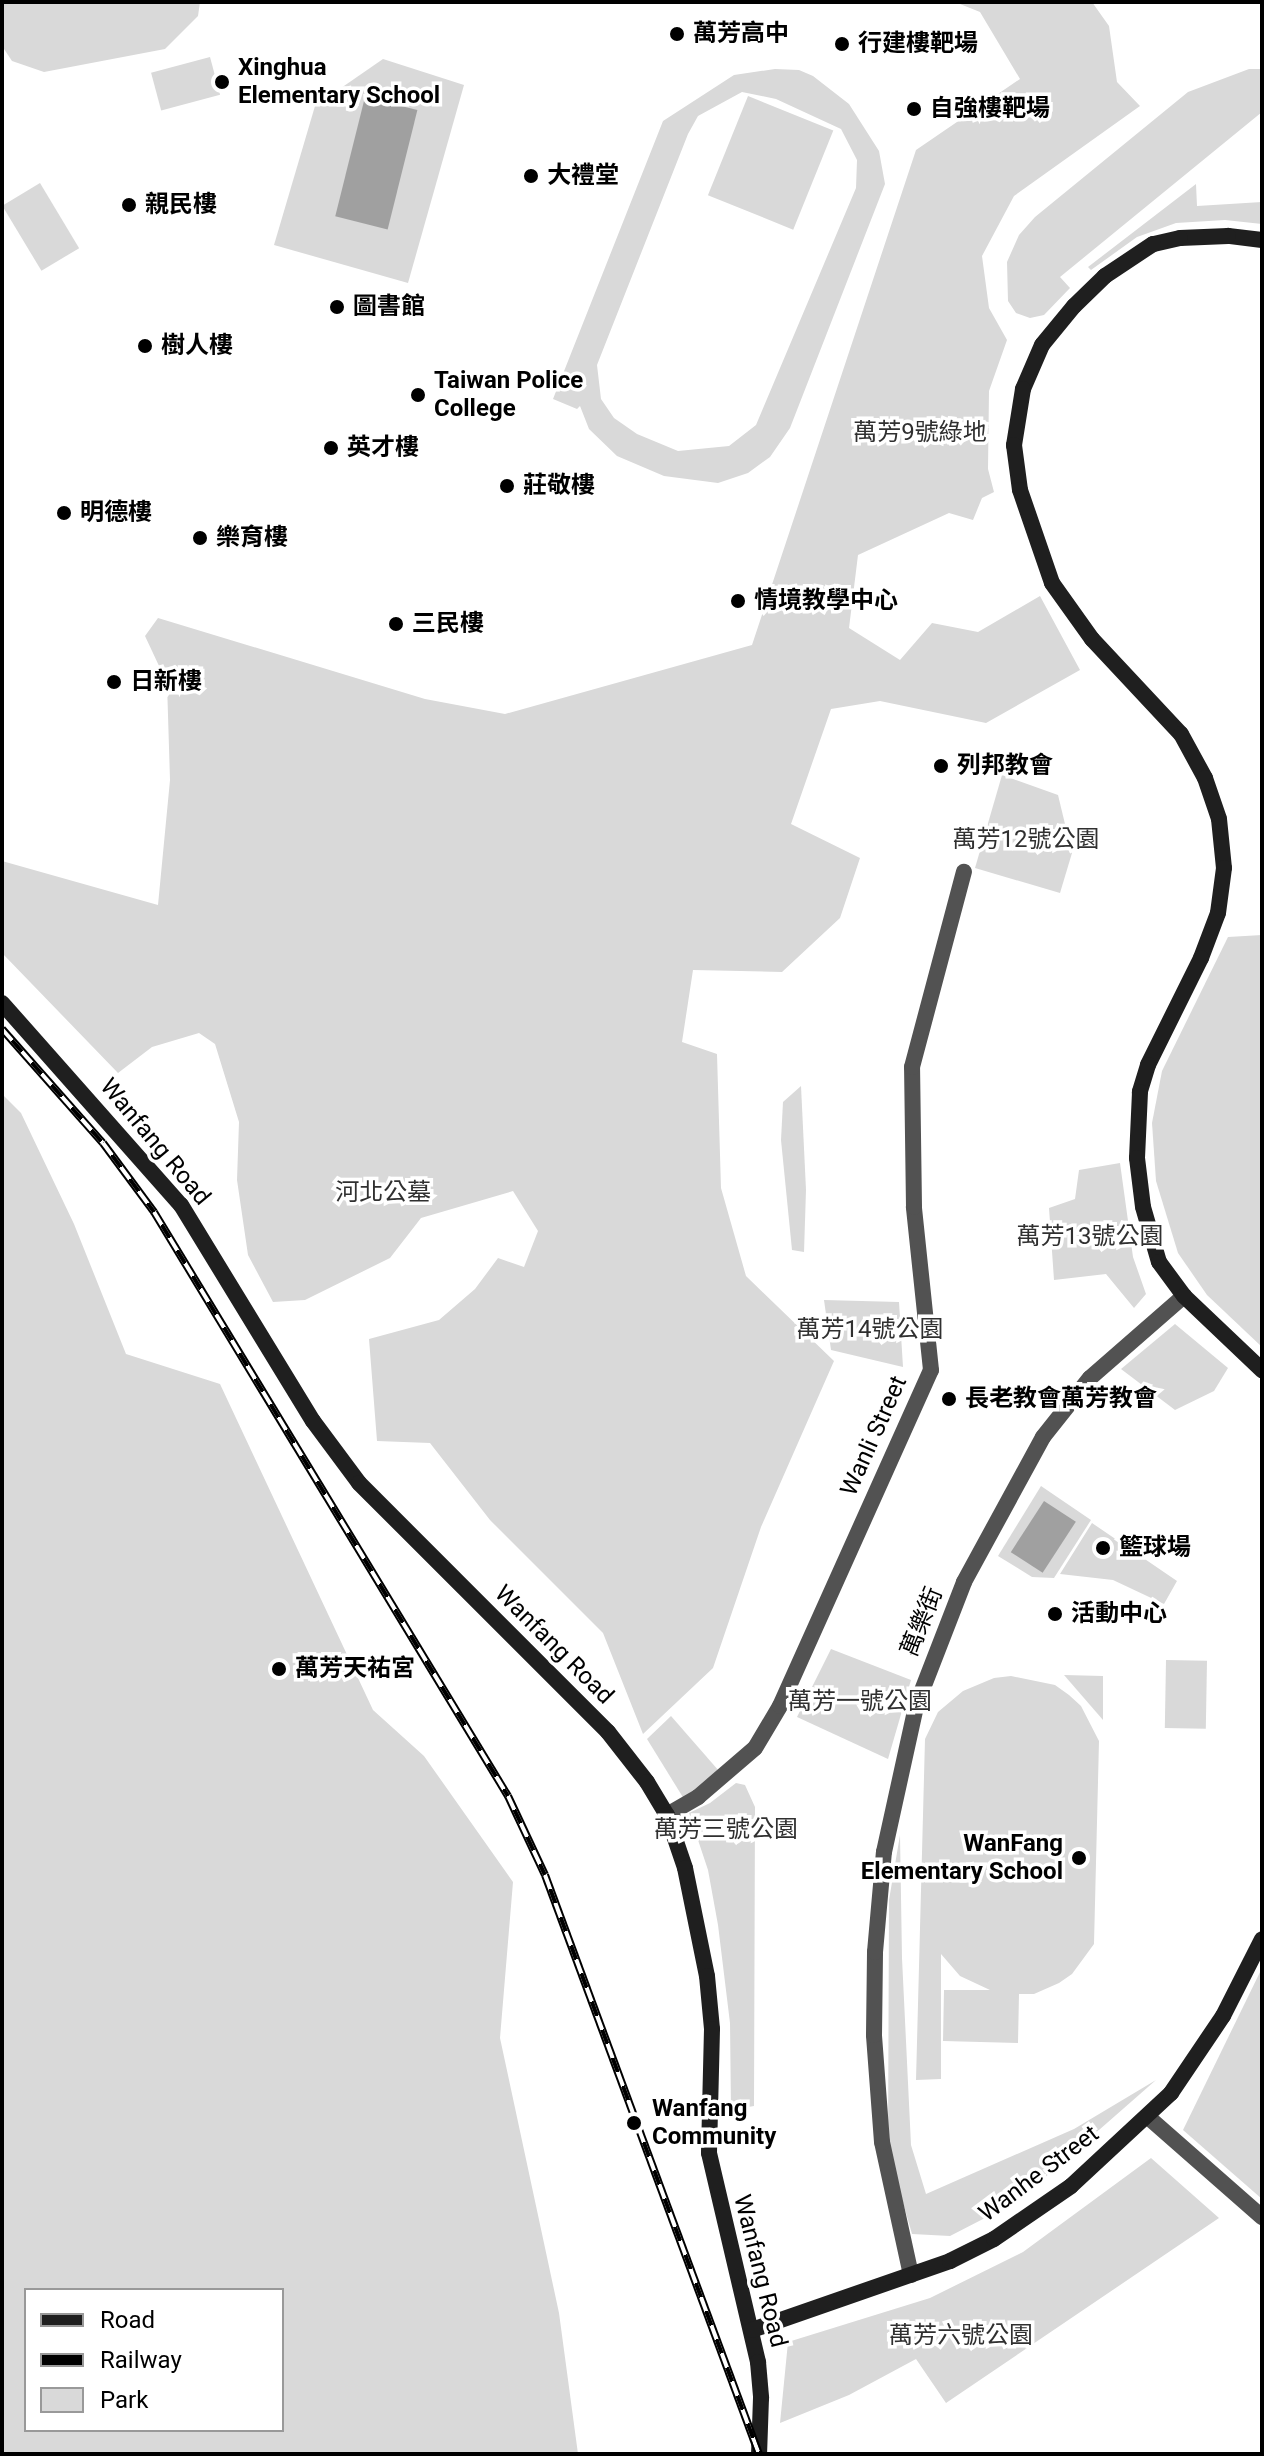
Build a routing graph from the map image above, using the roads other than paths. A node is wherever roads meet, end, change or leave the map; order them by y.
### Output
1 (1262, 240) edge
2 (964, 872) dead end
3 (2, 1003) edge
4 (1184, 1296) junction
5 (1262, 1370) edge
6 (667, 1815) junction
7 (1262, 1939) edge
8 (1148, 2117) junction
9 (1262, 2217) edge
10 (911, 2275) junction
11 (752, 2330) junction
12 (759, 2454) edge

1 - 4 street
2 - 6 street, Wanli Street
3 - 6 street, Wanfang Road
4 - 5 street
4 - 10 street, 萬樂街
6 - 11 street, Wanfang Road
7 - 8 street, Wanhe Street
8 - 9 street
8 - 10 street, Wanhe Street
10 - 11 street, Wanhe Street
11 - 12 street, Wanfang Road

